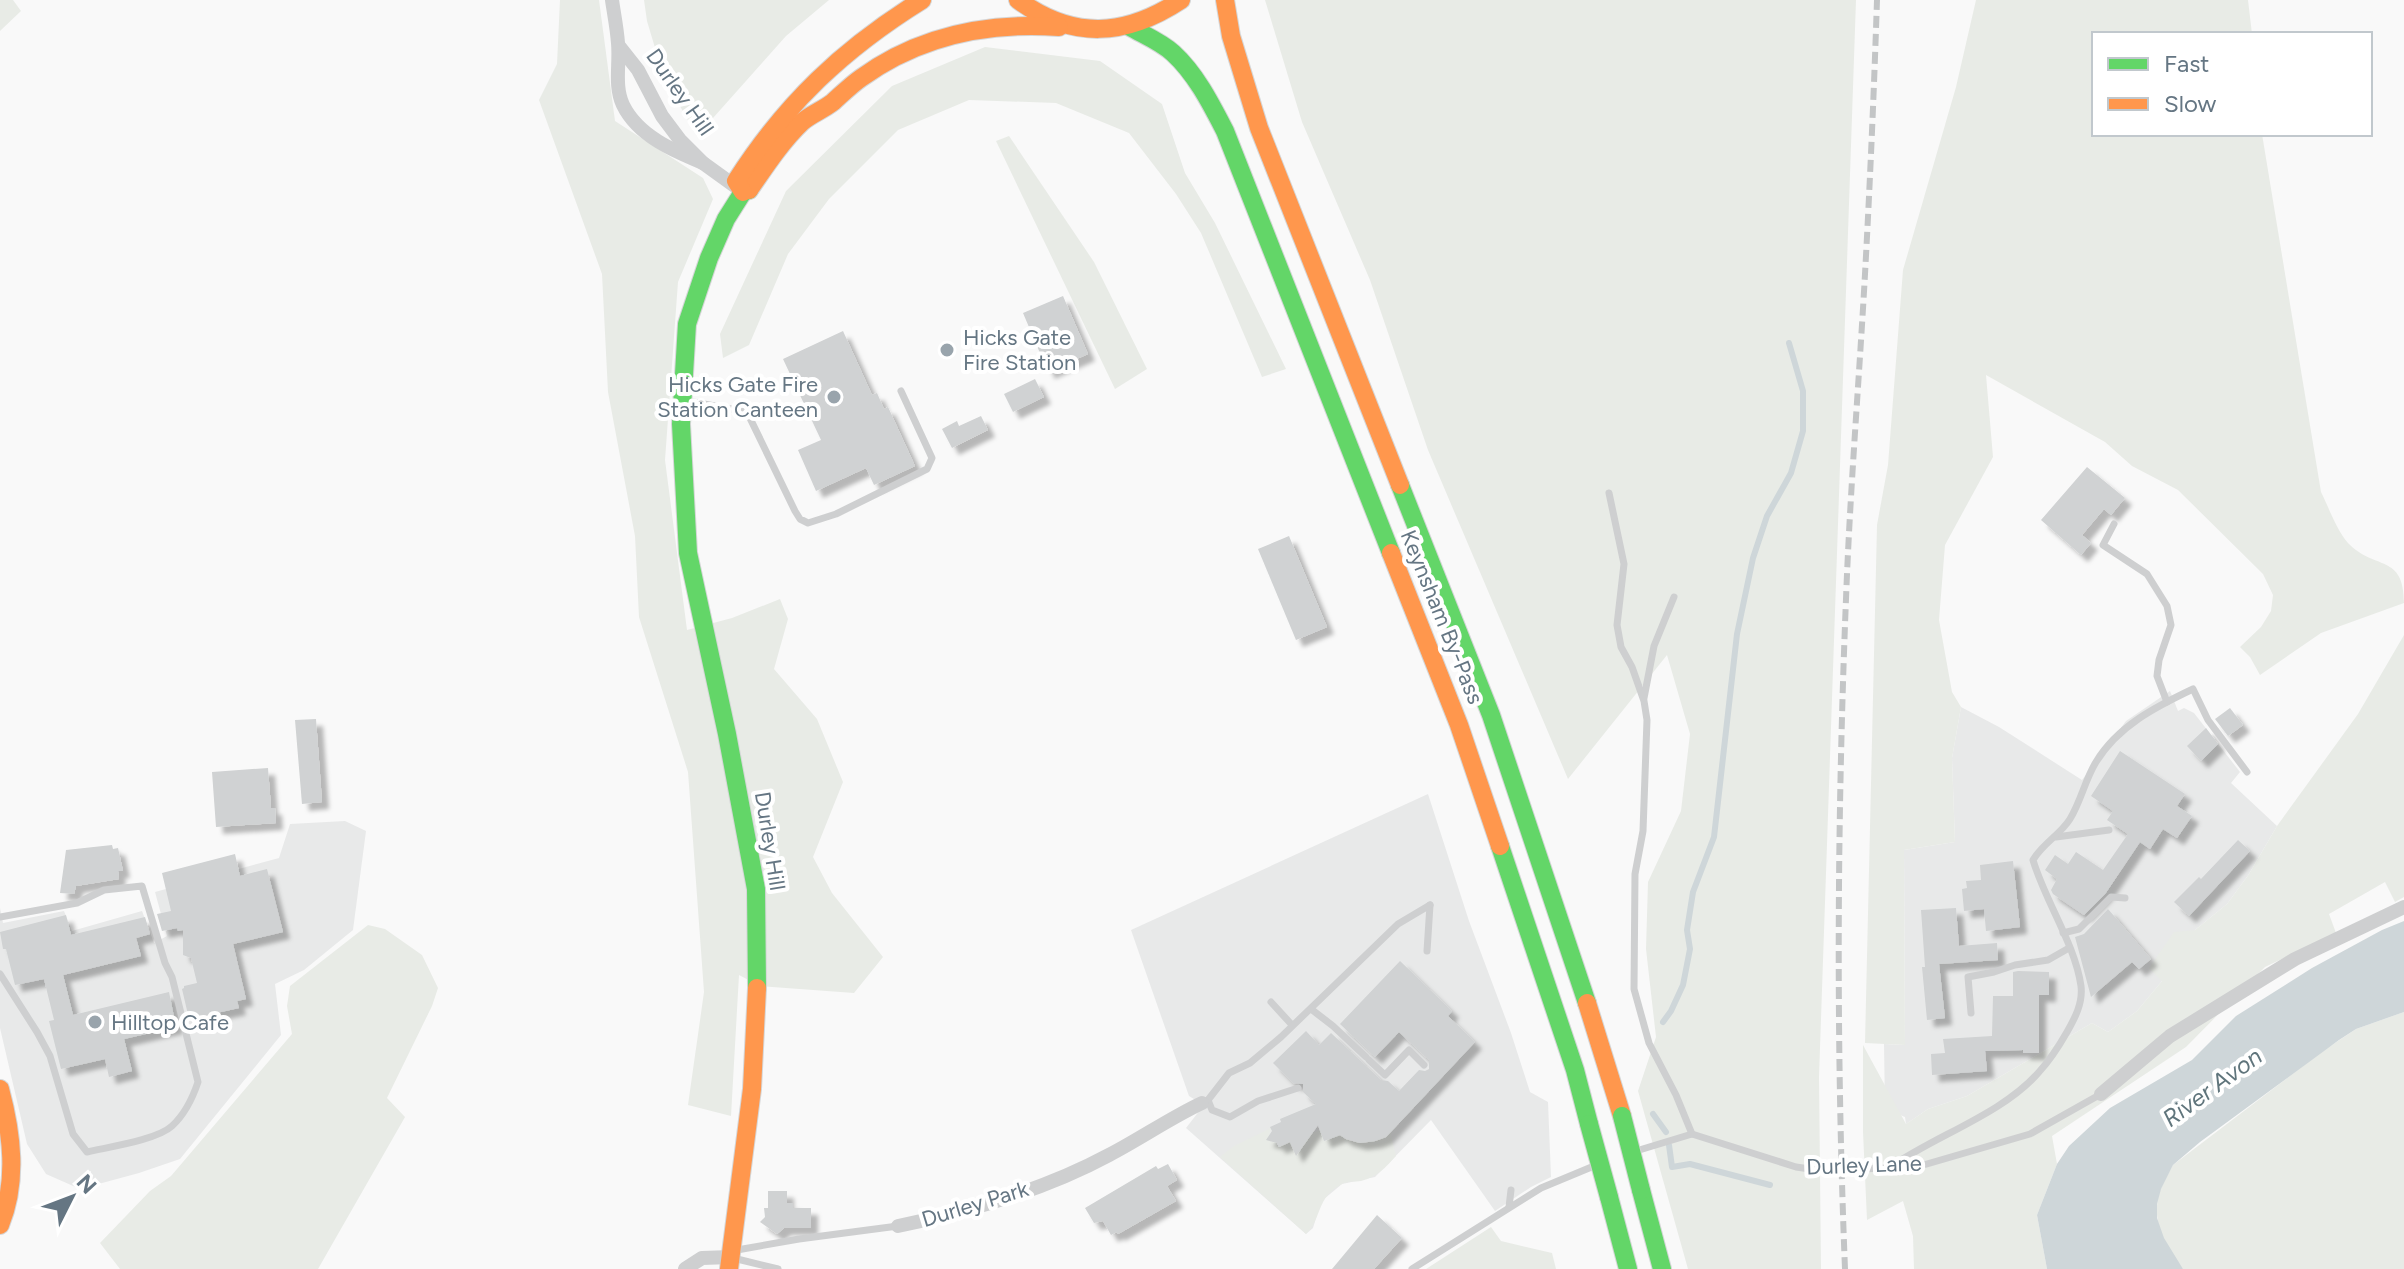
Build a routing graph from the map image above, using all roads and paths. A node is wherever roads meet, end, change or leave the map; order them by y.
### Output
1 (612, 0) edge
2 (922, 0) edge
3 (1018, 0) edge
4 (1181, 0) edge
5 (1225, 0) edge
6 (1130, 27) junction
7 (1082, 30) junction
8 (619, 46) junction
9 (703, 163) junction
10 (743, 192) junction
11 (901, 391) dead end
12 (682, 399) junction
13 (1609, 493) dead end
14 (2114, 524) dead end
15 (1674, 597) dead end
16 (1644, 701) junction
17 (2167, 702) junction
18 (2247, 772) dead end
19 (2109, 830) dead end
20 (2056, 837) junction
21 (2125, 898) dead end
22 (2404, 907) edge
23 (0, 917) edge
24 (2063, 933) junction
25 (2069, 948) junction
26 (1427, 951) dead end
27 (0, 974) edge
28 (1271, 1002) dead end
29 (1311, 1009) junction
30 (1971, 1013) dead end
31 (1292, 1025) junction
32 (1424, 1065) dead end
33 (1298, 1088) dead end
34 (0, 1089) edge
35 (2101, 1094) joint
36 (1205, 1102) junction
37 (1692, 1134) junction
38 (1624, 1155) dead end
39 (1611, 1159) dead end
40 (1889, 1168) junction
41 (1511, 1190) dead end
42 (1509, 1207) junction
43 (0, 1225) edge
44 (898, 1226) joint
45 (730, 1259) edge
46 (685, 1269) edge
47 (778, 1269) edge
48 (1412, 1269) edge
49 (1628, 1269) edge
50 (1662, 1269) edge

1 - 8 street, Durley Hill
2 - 10 main road
3 - 7 main road
4 - 6 main road
5 - 50 main road, Keynsham By-Pass, bridge
6 - 7 main road
6 - 49 main road, Keynsham By-Pass, bridge
7 - 10 main road
8 - 9 street, Durley Hill
8 - 9 street, Durley Hill
9 - 10 street, Durley Hill
10 - 12 main road, Durley Hill
11 - 12 lane
12 - 45 main road, Durley Hill
13 - 16 lane
14 - 17 lane
15 - 16 lane
16 - 37 lane
17 - 18 lane
17 - 20 lane
19 - 20 lane
20 - 24 lane
21 - 24 lane
22 - 35 street
23 - 27 lane
24 - 25 lane
25 - 30 lane
25 - 40 lane
26 - 29 lane
28 - 31 lane
29 - 31 lane
29 - 32 lane
31 - 36 lane
33 - 36 lane
34 - 43 main road
35 - 40 lane, Durley Lane
36 - 44 street, Durley Park
37 - 38 lane
37 - 40 lane, Durley Lane
39 - 42 lane
41 - 42 lane
42 - 48 lane
44 - 45 lane, Durley Park
45 - 46 street
45 - 47 lane

